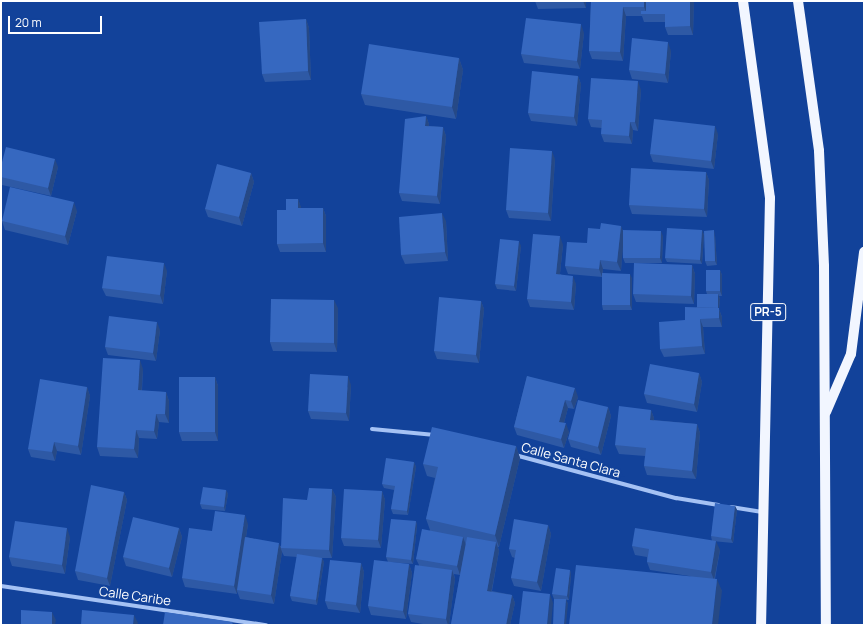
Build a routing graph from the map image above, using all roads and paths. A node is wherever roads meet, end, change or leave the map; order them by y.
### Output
1 (743, 1) edge
2 (798, 1) edge
3 (864, 252) edge
4 (825, 416) junction
5 (372, 429) dead end
6 (440, 436) edge
7 (508, 454) edge
8 (764, 512) junction
9 (1, 586) edge
10 (266, 625) edge
11 (761, 625) edge
12 (826, 625) edge

1 - 8 main road, PR-5
2 - 4 main road
3 - 4 main road
4 - 12 main road
5 - 6 street
7 - 8 street, Calle Santa Clara
8 - 11 main road, PR-5
9 - 10 street, Calle Caribe

